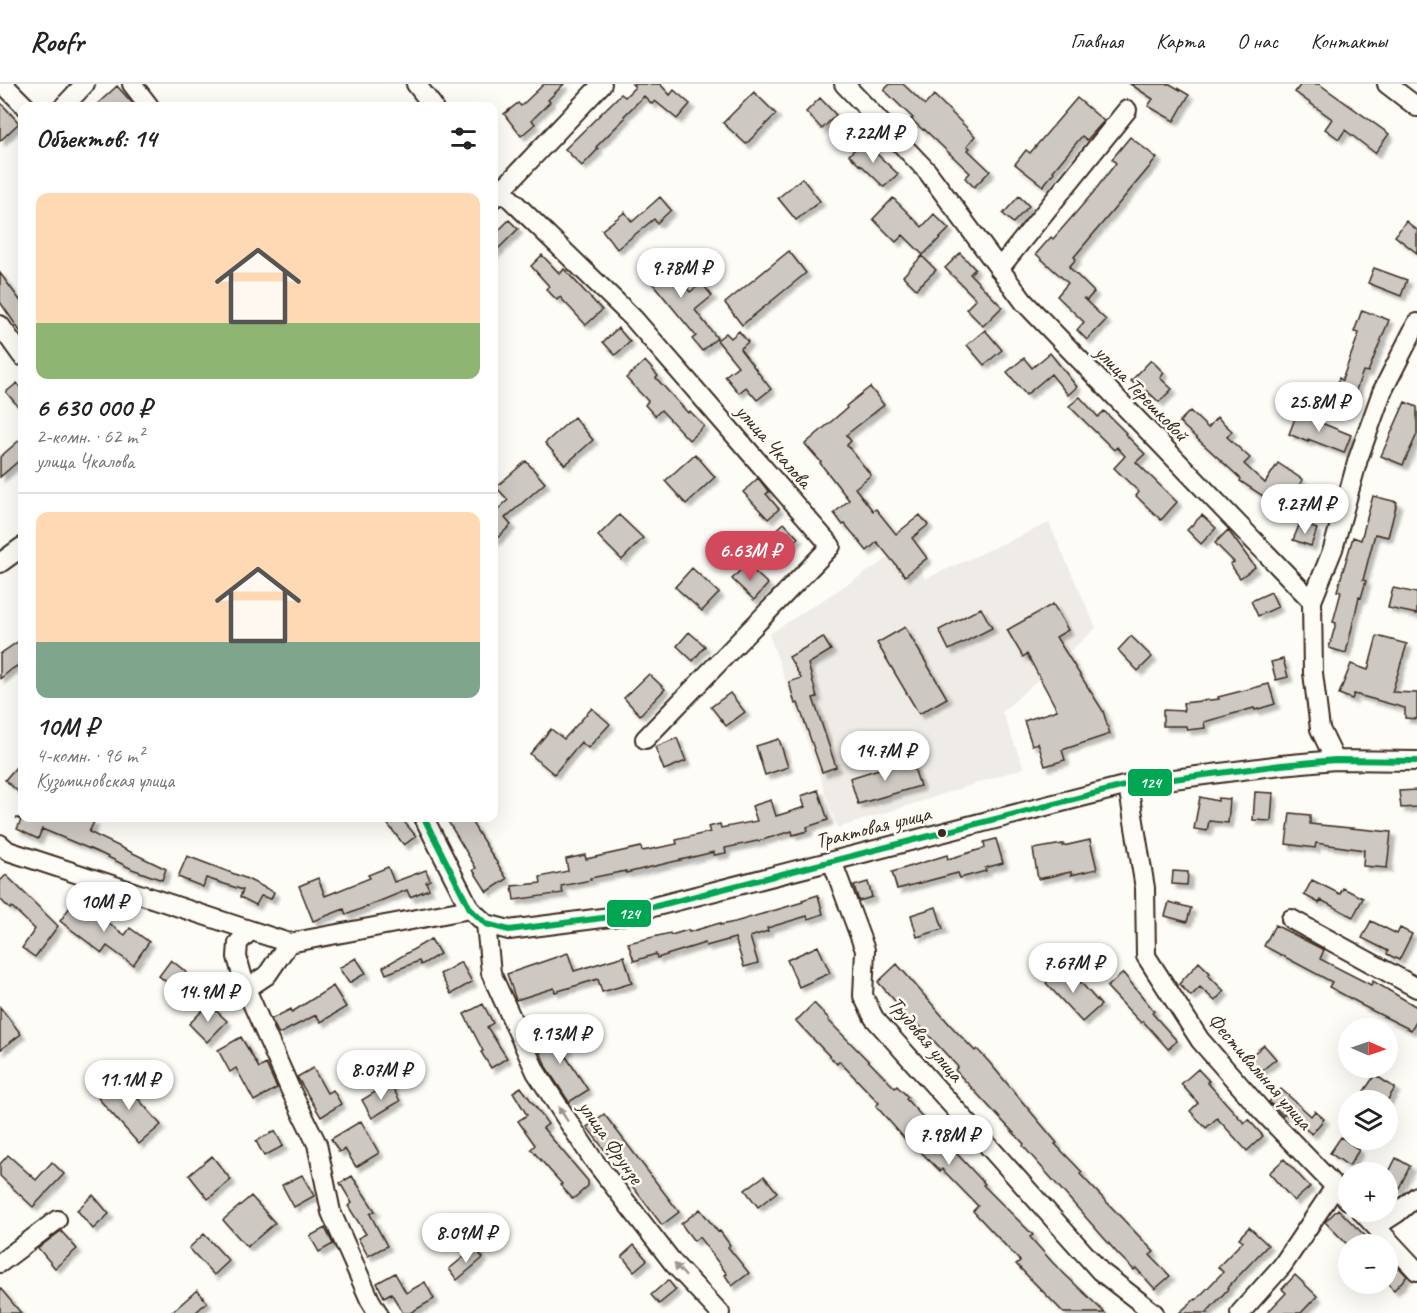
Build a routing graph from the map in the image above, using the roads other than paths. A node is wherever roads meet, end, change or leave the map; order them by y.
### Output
1 (3, 84) edge
2 (85, 84) edge
3 (132, 84) edge
4 (416, 84) edge
5 (602, 84) edge
6 (844, 84) edge
7 (1387, 84) edge
8 (21, 102) edge
9 (68, 102) edge
10 (146, 102) edge
11 (430, 102) edge
12 (1417, 106) edge
13 (1127, 110) dead end
14 (498, 189) edge
15 (498, 193) edge
16 (999, 269) junction
17 (1417, 323) edge
18 (0, 326) edge
19 (18, 351) edge
20 (18, 549) edge
21 (0, 563) edge
22 (1312, 601) junction
23 (645, 739) dead end
24 (1335, 760) junction
25 (1417, 761) edge
26 (1128, 785) junction
27 (426, 822) edge
28 (0, 844) edge
29 (832, 861) junction
30 (470, 909) junction
31 (1292, 919) dead end
32 (486, 924) junction
33 (250, 931) junction
34 (289, 943) junction
35 (1417, 988) edge
36 (246, 989) junction
37 (1338, 1189) edge
38 (1417, 1196) edge
39 (1338, 1198) edge
40 (57, 1220) dead end
41 (1373, 1222) edge
42 (1377, 1226) junction
43 (0, 1263) edge
44 (1417, 1271) edge
45 (378, 1313) edge
46 (720, 1313) edge
47 (1154, 1313) edge
48 (1240, 1313) edge

1 - 8 street
2 - 9 street
3 - 10 street
4 - 11 street
5 - 14 street
6 - 16 street, улица Терешковой
7 - 12 street
13 - 16 street
15 - 23 street, улица Чкалова
16 - 22 street, улица Терешковой
17 - 22 street
18 - 19 street
20 - 21 street
22 - 24 street
24 - 25 street, Трактовая улица
24 - 26 street, Трактовая улица
26 - 29 street, Трактовая улица
26 - 37 street, Фестивальная улица
27 - 30 street
28 - 33 street
29 - 32 street, Трактовая улица
29 - 47 street, Трудовая улица
30 - 32 street
30 - 34 street
31 - 35 street
46 -> 32 street, улица Фрунзе
33 - 34 street
33 - 36 street
34 - 36 street
36 - 45 street
38 - 42 street
39 - 48 street
40 - 43 street
41 - 42 street
42 - 44 street

